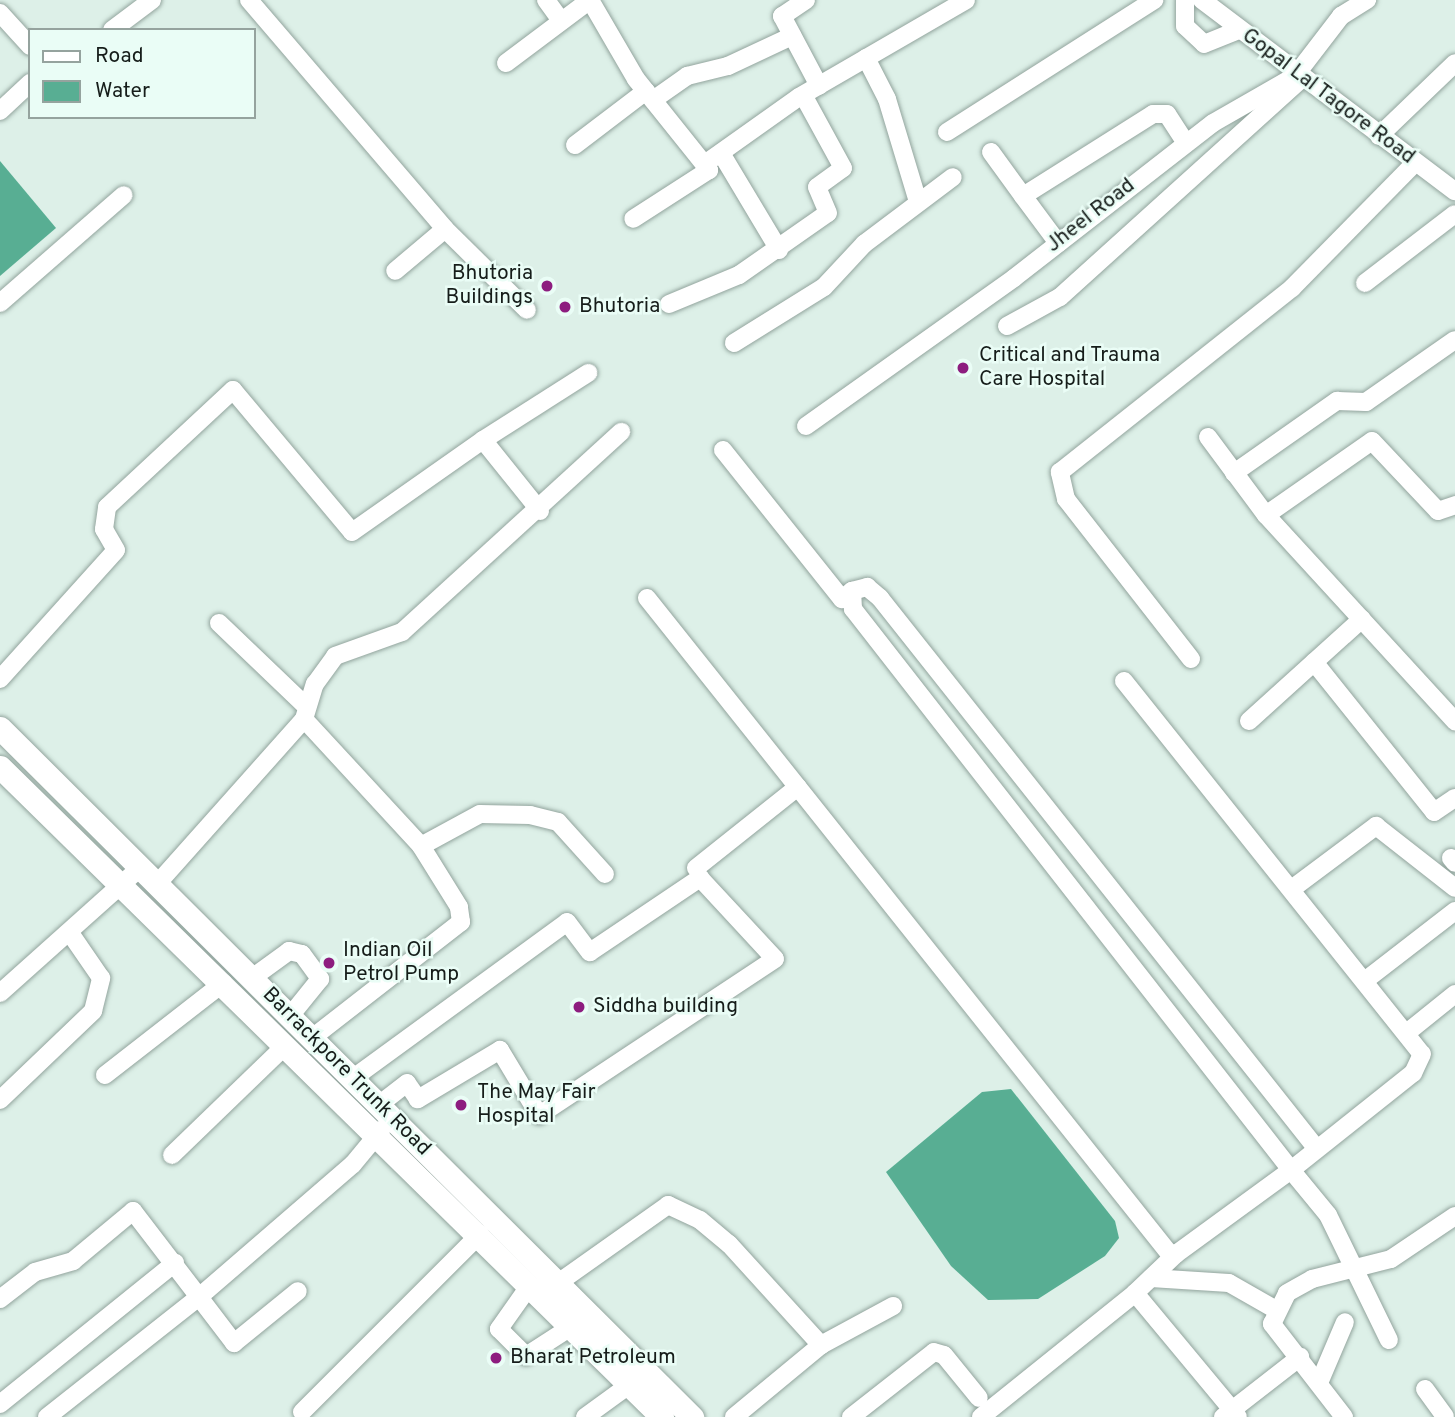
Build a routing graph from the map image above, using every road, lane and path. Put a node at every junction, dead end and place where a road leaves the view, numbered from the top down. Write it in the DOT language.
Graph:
graph roads {
  1 [pos="152,0"];
  2 [pos="249,0"];
  3 [pos="546,0"];
  4 [pos="590,0"];
  5 [pos="806,0"];
  6 [pos="966,0"];
  7 [pos="1154,0"];
  8 [pos="1185,0"];
  9 [pos="1202,0"];
  10 [pos="1367,0"];
  11 [pos="943,5"];
  12 [pos="0,13"];
  13 [pos="561,21"];
  14 [pos="115,28"];
  15 [pos="1238,30"];
  16 [pos="792,36"];
  17 [pos="28,44"];
  18 [pos="866,58"];
  19 [pos="1455,62"];
  20 [pos="506,63"];
  21 [pos="1298,77"];
  22 [pos="28,85"];
  23 [pos="811,90"];
  24 [pos="650,96"];
  25 [pos="0,111"];
  26 [pos="947,132"];
  27 [pos="1378,136"];
  28 [pos="1186,142"];
  29 [pos="575,145"];
  30 [pos="991,152"];
  31 [pos="714,158"];
  32 [pos="1415,163"];
  33 [pos="953,177"];
  34 [pos="1455,191"];
  35 [pos="124,195"];
  36 [pos="1023,196"];
  37 [pos="918,202"];
  38 [pos="1455,214"];
  39 [pos="633,219"];
  40 [pos="445,229"];
  41 [pos="1058,243"];
  42 [pos="779,250"];
  43 [pos="395,271"];
  44 [pos="1365,283"];
  45 [pos="0,303"];
  46 [pos="669,304"];
  47 [pos="527,310"];
  48 [pos="1007,326"];
  49 [pos="1455,340"];
  50 [pos="734,343"];
  51 [pos="588,373"];
  52 [pos="806,426"];
  53 [pos="621,432"];
  54 [pos="1208,437"];
  55 [pos="483,440"];
  56 [pos="723,450"];
  57 [pos="1234,473"];
  58 [pos="1455,505"];
  59 [pos="540,510"];
  60 [pos="1266,515"];
  61 [pos="852,591"];
  62 [pos="647,598"];
  63 [pos="1362,619"];
  64 [pos="219,623"];
  65 [pos="1191,659"];
  66 [pos="1314,662"];
  67 [pos="0,679"];
  68 [pos="1124,681"];
  69 [pos="305,712"];
  70 [pos="1249,721"];
  71 [pos="1455,721"];
  72 [pos="0,728"];
  73 [pos="0,767"];
  74 [pos="798,787"];
  75 [pos="1455,798"];
  76 [pos="421,846"];
  77 [pos="696,868"];
  78 [pos="605,874"];
  79 [pos="149,875"];
  80 [pos="123,887"];
  81 [pos="1293,888"];
  82 [pos="1455,888"];
  83 [pos="1455,911"];
  84 [pos="70,933"];
  85 [pos="252,978"];
  86 [pos="1367,979"];
  87 [pos="223,983"];
  88 [pos="0,993"];
  89 [pos="1455,994"];
  90 [pos="290,1016"];
  91 [pos="1409,1031"];
  92 [pos="312,1038"];
  93 [pos="286,1045"];
  94 [pos="106,1075"];
  95 [pos="352,1079"];
  96 [pos="0,1100"];
  97 [pos="383,1109"];
  98 [pos="380,1139"];
  99 [pos="1317,1149"];
  100 [pos="172,1155"];
  101 [pos="1291,1170"];
  102 [pos="1455,1216"];
  103 [pos="480,1234"];
  104 [pos="1176,1254"];
  105 [pos="175,1263"];
  106 [pos="1351,1269"];
  107 [pos="1151,1278"];
  108 [pos="558,1283"];
  109 [pos="530,1284"];
  110 [pos="298,1292"];
  111 [pos="1135,1293"];
  112 [pos="199,1297"];
  113 [pos="0,1299"];
  114 [pos="892,1306"];
  115 [pos="1278,1311"];
  116 [pos="580,1321"];
  117 [pos="1345,1322"];
  118 [pos="1389,1340"];
  119 [pos="821,1345"];
  120 [pos="1300,1357"];
  121 [pos="1319,1383"];
  122 [pos="629,1385"];
  123 [pos="1425,1389"];
  124 [pos="979,1398"];
  125 [pos="0,1404"];
  126 [pos="302,1412"];
  127 [pos="1231,1415"];
  128 [pos="47,1417"];
  129 [pos="585,1417"];
  130 [pos="662,1417"];
  131 [pos="692,1417"];
  132 [pos="734,1417"];
  133 [pos="851,1417"];
  134 [pos="982,1417"];
  135 [pos="1344,1417"];
  136 [pos="1445,1417"];
  1 -- 14 [label="street"];
  2 -- 40 [label="street"];
  3 -- 13 [label="street"];
  4 -- 13 [label="street"];
  4 -- 24 [label="street"];
  5 -- 16 [label="street"];
  6 -- 11 [label="street"];
  7 -- 26 [label="street"];
  8 -- 15 [label="street"];
  9 -- 15 [label="street, Gopal Lal Tagore Road"];
  10 -- 21 [label="street, Jheel Road"];
  11 -- 18 [label="street"];
  12 -- 17 [label="street"];
  13 -- 20 [label="street"];
  15 -- 21 [label="street, Gopal Lal Tagore Road"];
  16 -- 23 [label="street"];
  16 -- 24 [label="street"];
  18 -- 23 [label="street"];
  18 -- 37 [label="street"];
  19 -- 27 [label="street"];
  21 -- 27 [label="street, Gopal Lal Tagore Road"];
  21 -- 28 [label="street, Jheel Road"];
  21 -- 48 [label="street"];
  22 -- 25 [label="street"];
  23 -- 31 [label="street"];
  23 -- 42 [label="street"];
  24 -- 29 [label="street"];
  24 -- 31 [label="street"];
  27 -- 32 [label="street, Gopal Lal Tagore Road"];
  28 -- 36 [label="street"];
  28 -- 41 [label="street, Jheel Road"];
  30 -- 36 [label="street"];
  31 -- 39 [label="street"];
  31 -- 42 [label="street"];
  32 -- 34 [label="street, Gopal Lal Tagore Road"];
  32 -- 65 [label="street"];
  33 -- 37 [label="street"];
  35 -- 45 [label="street"];
  36 -- 41 [label="street"];
  37 -- 50 [label="street"];
  38 -- 44 [label="street"];
  40 -- 43 [label="street"];
  40 -- 47 [label="street"];
  41 -- 52 [label="street, Jheel Road"];
  42 -- 46 [label="street"];
  49 -- 57 [label="street"];
  51 -- 55 [label="street"];
  53 -- 59 [label="street"];
  54 -- 57 [label="street"];
  55 -- 59 [label="street"];
  55 -- 67 [label="street"];
  56 -- 61 [label="street"];
  57 -- 60 [label="street"];
  58 -- 60 [label="street"];
  59 -- 69 [label="street"];
  60 -- 63 [label="street"];
  61 -- 99 [label="street"];
  61 -- 101 [label="street"];
  62 -- 74 [label="street"];
  63 -- 66 [label="street"];
  63 -- 71 [label="street"];
  64 -- 69 [label="street"];
  66 -- 70 [label="street"];
  66 -- 75 [label="street"];
  68 -- 81 [label="street"];
  69 -- 76 [label="street"];
  69 -- 79 [label="street"];
  72 -- 79 [label="main road, Barrackpore Trunk Road"];
  73 -- 80 [label="main road, Barrackpore Trunk Road"];
  74 -- 77 [label="street"];
  74 -- 104 [label="street"];
  76 -- 78 [label="street"];
  76 -- 92 [label="street"];
  79 -- 80 [label="street"];
  79 -- 85 [label="main road, Barrackpore Trunk Road"];
  80 -- 84 [label="street"];
  80 -- 87 [label="main road, Barrackpore Trunk Road"];
  81 -- 82 [label="street"];
  81 -- 86 [label="street"];
  83 -- 86 [label="street"];
  84 -- 88 [label="street"];
  84 -- 96 [label="street"];
  85 -- 90 [label="main road, Barrackpore Trunk Road"];
  85 -- 90 [label="street"];
  86 -- 91 [label="street"];
  87 -- 93 [label="main road, Barrackpore Trunk Road"];
  87 -- 94 [label="street"];
  89 -- 91 [label="street"];
  90 -- 92 [label="main road, Barrackpore Trunk Road"];
  91 -- 99 [label="street"];
  92 -- 95 [label="main road, Barrackpore Trunk Road"];
  93 -- 98 [label="main road, Barrackpore Trunk Road"];
  93 -- 100 [label="street"];
  95 -- 97 [label="main road, Barrackpore Trunk Road"];
  95 -- 97 [label="street"];
  97 -- 98 [label="street"];
  97 -- 108 [label="main road, Barrackpore Trunk Road"];
  98 -- 103 [label="main road, Barrackpore Trunk Road"];
  98 -- 112 [label="street"];
  99 -- 101 [label="street"];
  101 -- 104 [label="street"];
  101 -- 106 [label="street"];
  102 -- 106 [label="street"];
  103 -- 109 [label="main road, Barrackpore Trunk Road"];
  103 -- 126 [label="street"];
  104 -- 107 [label="street"];
  105 -- 112 [label="street"];
  105 -- 113 [label="street"];
  105 -- 125 [label="street"];
  106 -- 115 [label="street"];
  106 -- 118 [label="street"];
  107 -- 111 [label="street"];
  107 -- 115 [label="street"];
  108 -- 116 [label="main road, Barrackpore Trunk Road"];
  108 -- 119 [label="street"];
  109 -- 116 [label="main road, Barrackpore Trunk Road"];
  109 -- 116 [label="street"];
  110 -- 112 [label="street"];
  111 -- 127 [label="street"];
  111 -- 134 [label="street"];
  112 -- 128 [label="street"];
  114 -- 119 [label="street"];
  115 -- 120 [label="street"];
  116 -- 122 [label="main road, Barrackpore Trunk Road"];
  116 -- 131 [label="main road, Barrackpore Trunk Road"];
  117 -- 121 [label="street"];
  119 -- 132 [label="street"];
  120 -- 121 [label="street"];
  120 -- 127 [label="street"];
  121 -- 135 [label="street"];
  122 -- 129 [label="street"];
  122 -- 130 [label="main road, Barrackpore Trunk Road"];
  123 -- 136 [label="street"];
  124 -- 133 [label="street"];
}
